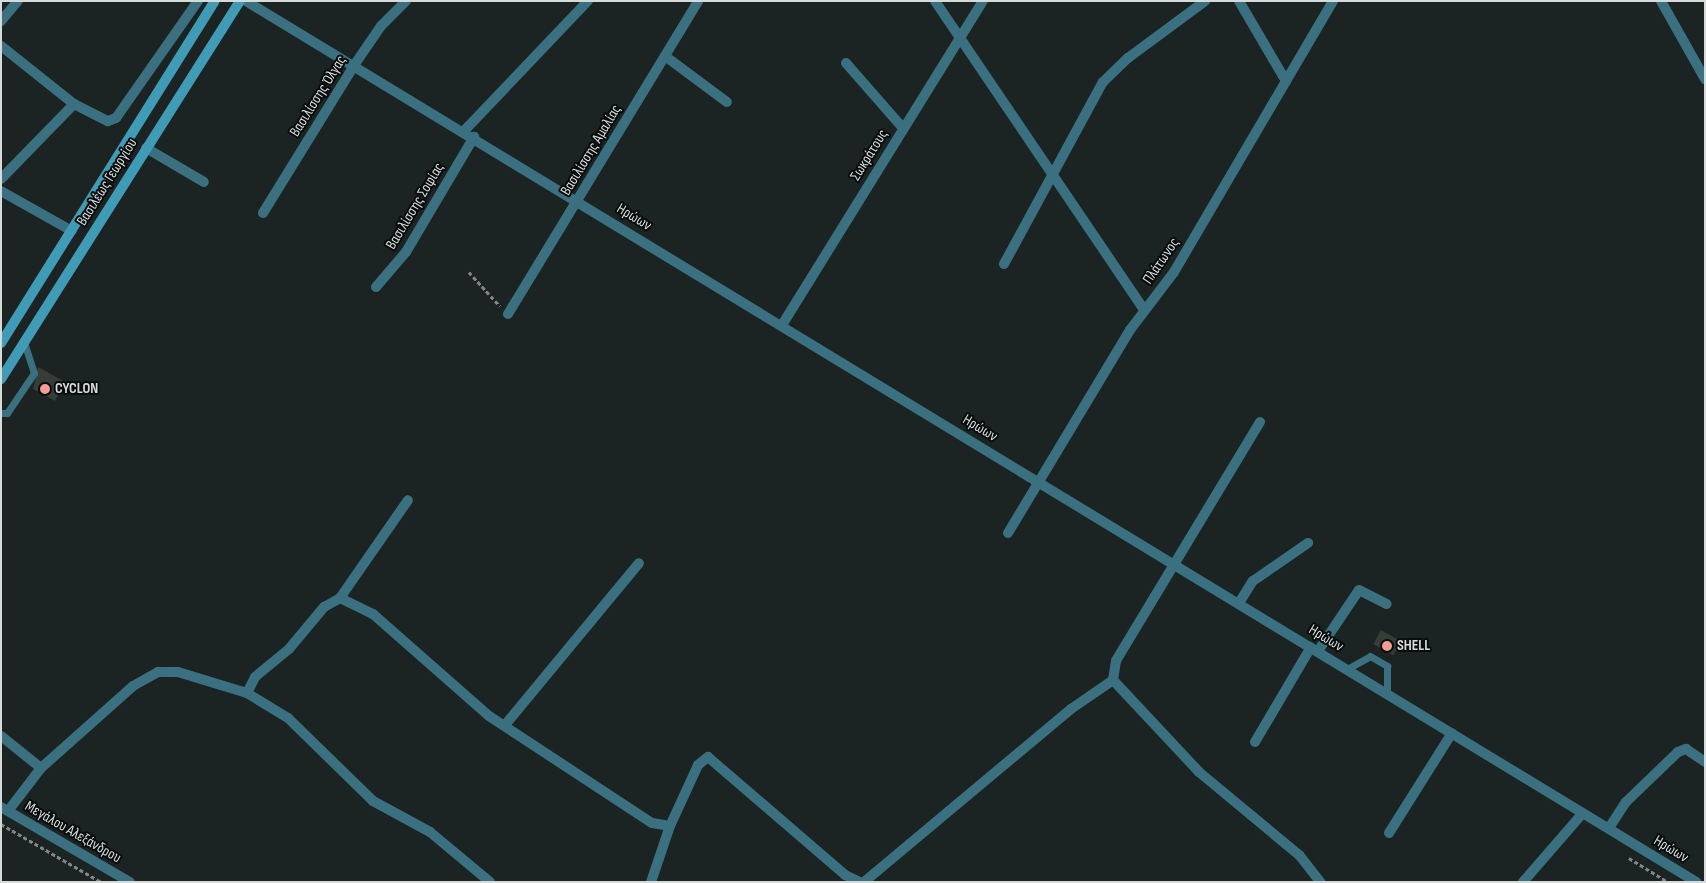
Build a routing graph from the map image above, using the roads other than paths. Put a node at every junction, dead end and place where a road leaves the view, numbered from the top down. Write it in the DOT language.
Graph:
graph roads {
  1 [pos="18,1"];
  2 [pos="198,1"];
  3 [pos="215,1"];
  4 [pos="240,1"];
  5 [pos="246,1"];
  6 [pos="406,1"];
  7 [pos="588,1"];
  8 [pos="698,1"];
  9 [pos="935,1"];
  10 [pos="983,1"];
  11 [pos="1204,1"];
  12 [pos="1239,1"];
  13 [pos="1333,1"];
  14 [pos="1661,1"];
  15 [pos="1,21"];
  16 [pos="960,38"];
  17 [pos="1,46"];
  18 [pos="665,56"];
  19 [pos="355,64"];
  20 [pos="846,64"];
  21 [pos="1705,80"];
  22 [pos="1286,81"];
  23 [pos="727,102"];
  24 [pos="74,104"];
  25 [pos="903,128"];
  26 [pos="464,131"];
  27 [pos="474,137"];
  28 [pos="146,148"];
  29 [pos="1051,172"];
  30 [pos="1,179"];
  31 [pos="204,182"];
  32 [pos="1,191"];
  33 [pos="578,201"];
  34 [pos="263,213"];
  35 [pos="72,231"];
  36 [pos="1004,264"];
  37 [pos="376,287"];
  38 [pos="1144,310"];
  39 [pos="508,314"];
  40 [pos="782,325"];
  41 [pos="2,341"];
  42 [pos="24,342"];
  43 [pos="1,379"];
  44 [pos="1,413"];
  45 [pos="1260,422"];
  46 [pos="1039,481"];
  47 [pos="408,500"];
  48 [pos="1008,533"];
  49 [pos="1308,543"];
  50 [pos="639,563"];
  51 [pos="1173,563"];
  52 [pos="340,598"];
  53 [pos="1239,603"];
  54 [pos="1387,604"];
  55 [pos="1315,649"];
  56 [pos="1347,669"];
  57 [pos="1113,680"];
  58 [pos="247,693"];
  59 [pos="1387,694"];
  60 [pos="505,725"];
  61 [pos="1452,733"];
  62 [pos="1,736"];
  63 [pos="1255,742"];
  64 [pos="1705,762"];
  65 [pos="41,768"];
  66 [pos="5,809"];
  67 [pos="1583,813"];
  68 [pos="670,826"];
  69 [pos="1609,828"];
  70 [pos="1389,833"];
  71 [pos="130,882"];
  72 [pos="490,882"];
  73 [pos="651,882"];
  74 [pos="860,882"];
  75 [pos="864,882"];
  76 [pos="1320,882"];
  77 [pos="1524,882"];
  78 [pos="1696,882"];
  1 -- 15 [label="street"];
  2 -- 24 [label="street"];
  3 -- 35 [label="main road, Βασιλέως Γεωργίου"];
  4 -- 28 [label="main road, Βασιλέως Γεωργίου"];
  5 -- 19 [label="street, Ηρώων"];
  6 -- 19 [label="street, Βασιλίσσης Όλγας"];
  7 -- 26 [label="street"];
  8 -- 18 [label="street, Βασιλίσσης Αμαλίας"];
  9 -- 16 [label="street"];
  10 -- 16 [label="street, Σωκράτους"];
  11 -- 29 [label="street"];
  12 -- 22 [label="street"];
  13 -- 22 [label="street, Πλάτωνος"];
  14 -- 21 [label="street"];
  16 -- 25 [label="street, Σωκράτους"];
  16 -- 29 [label="street"];
  17 -- 24 [label="street"];
  18 -- 23 [label="street"];
  18 -- 33 [label="street, Βασιλίσσης Αμαλίας"];
  19 -- 26 [label="street, Ηρώων"];
  19 -- 34 [label="street, Βασιλίσσης Όλγας"];
  20 -- 25 [label="street"];
  22 -- 38 [label="street, Πλάτωνος"];
  24 -- 30 [label="street"];
  25 -- 40 [label="street, Σωκράτους"];
  26 -- 27 [label="street, Ηρώων"];
  27 -- 33 [label="street, Ηρώων"];
  27 -- 37 [label="street, Βασιλίσσης Σοφίας"];
  28 -- 31 [label="street"];
  28 -- 42 [label="main road, Βασιλέως Γεωργίου"];
  29 -- 36 [label="street"];
  29 -- 38 [label="street"];
  32 -- 35 [label="street"];
  33 -- 39 [label="street, Βασιλίσσης Αμαλίας"];
  33 -- 40 [label="street, Ηρώων"];
  35 -- 41 [label="main road, Βασιλέως Γεωργίου"];
  38 -- 46 [label="street, Πλάτωνος"];
  40 -- 46 [label="street, Ηρώων"];
  42 -- 43 [label="main road, Βασιλέως Γεωργίου"];
  42 -- 44 [label="lane"];
  45 -- 51 [label="street"];
  46 -- 48 [label="street, Πλάτωνος"];
  46 -- 51 [label="street, Ηρώων"];
  47 -- 52 [label="street"];
  49 -- 53 [label="street"];
  50 -- 60 [label="street"];
  51 -- 53 [label="street, Ηρώων"];
  51 -- 57 [label="street"];
  52 -- 58 [label="street"];
  52 -- 60 [label="street"];
  53 -- 55 [label="street, Ηρώων"];
  54 -- 55 [label="street"];
  55 -- 56 [label="street, Ηρώων"];
  55 -- 63 [label="street"];
  56 -- 59 [label="street, Ηρώων"];
  56 -- 59 [label="lane"];
  57 -- 75 [label="street"];
  57 -- 76 [label="street"];
  58 -- 65 [label="street"];
  58 -- 72 [label="street"];
  59 -- 61 [label="street, Ηρώων"];
  60 -- 68 [label="street"];
  61 -- 67 [label="street, Ηρώων"];
  61 -- 70 [label="street"];
  62 -- 65 [label="street"];
  64 -- 69 [label="street"];
  65 -- 66 [label="street"];
  66 -- 71 [label="street, Μεγάλου Αλεξάνδρου"];
  67 -- 69 [label="street, Ηρώων"];
  67 -- 77 [label="street"];
  68 -- 73 [label="street"];
  68 -- 74 [label="street"];
  69 -- 78 [label="street, Ηρώων"];
}
